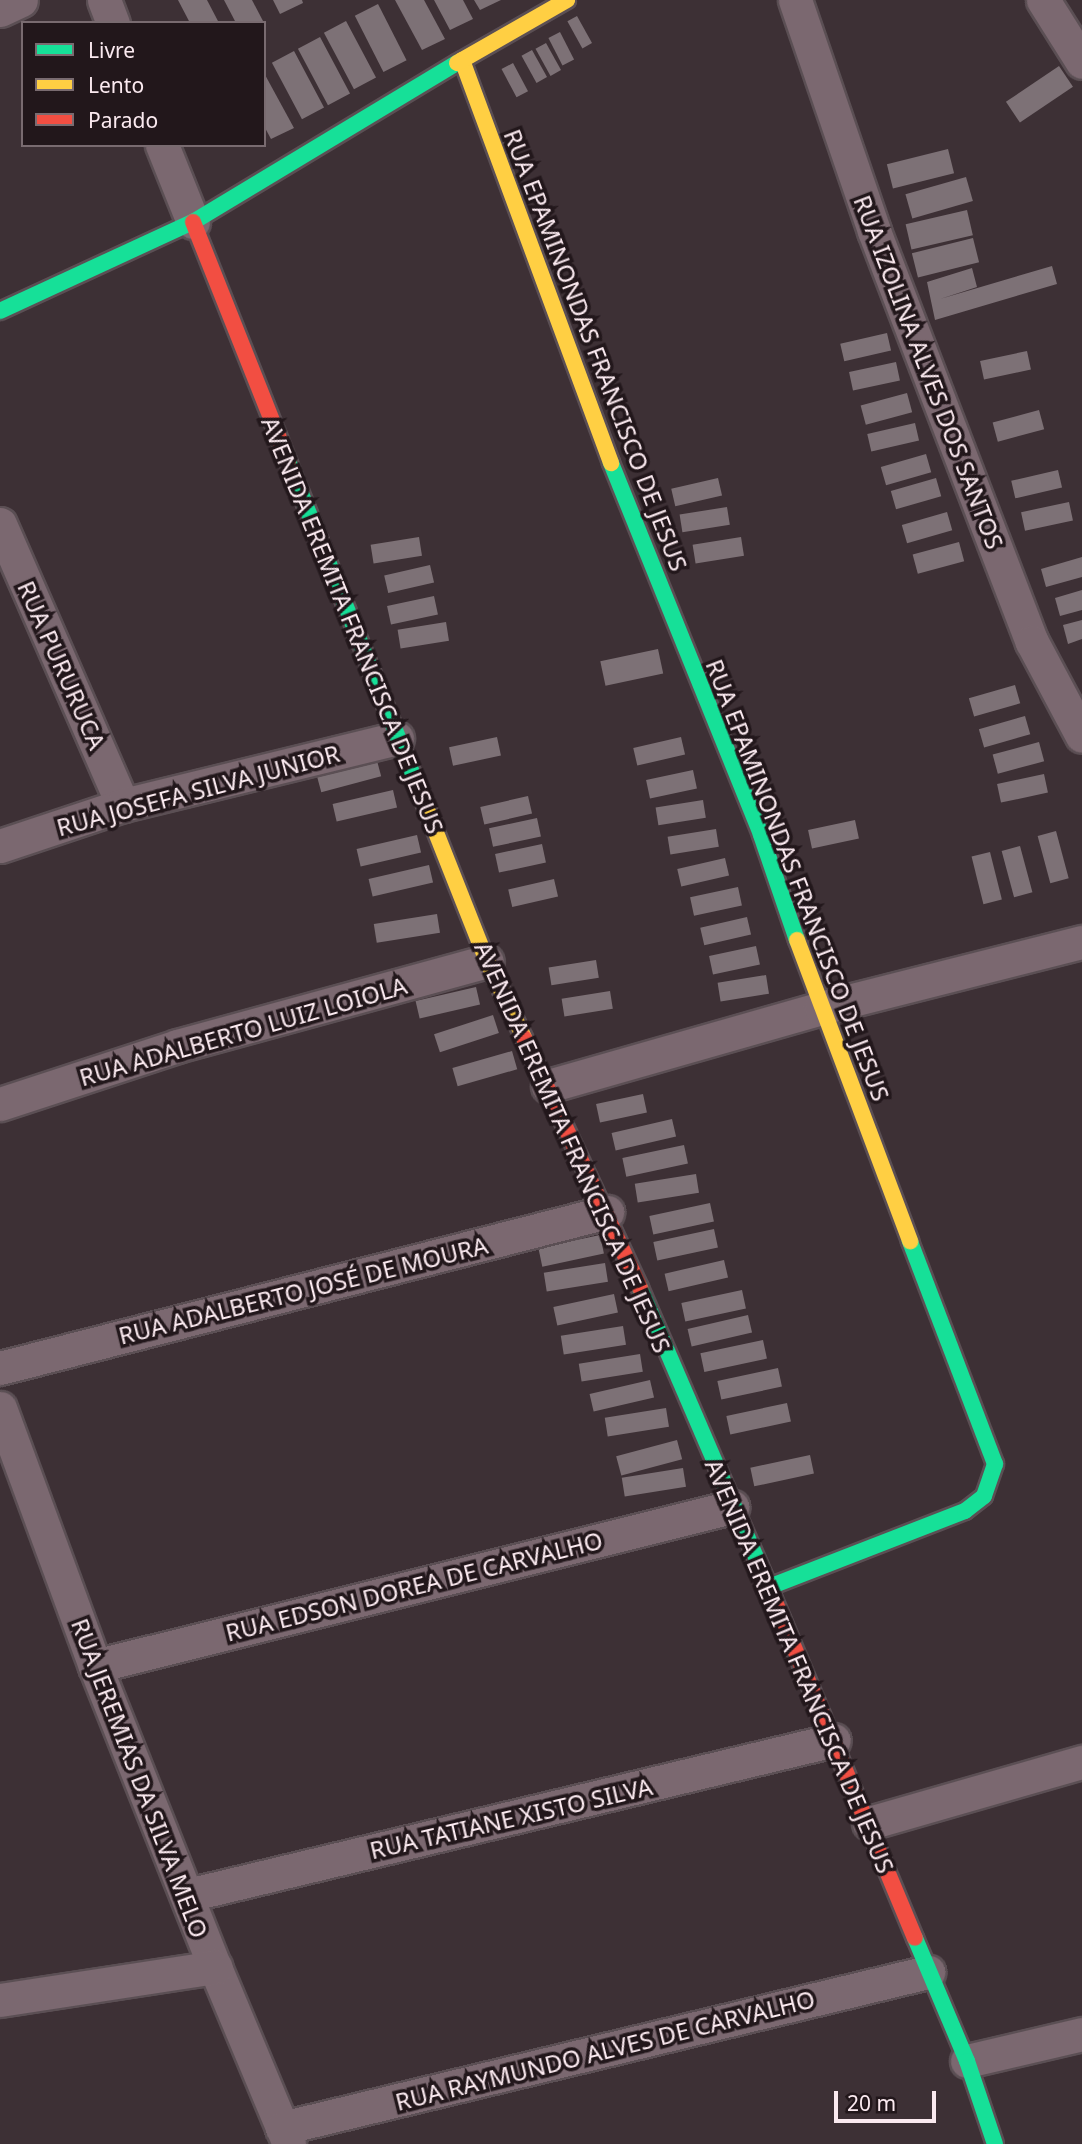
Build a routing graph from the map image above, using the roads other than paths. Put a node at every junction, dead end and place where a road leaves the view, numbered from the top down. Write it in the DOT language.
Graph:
graph roads {
  1 [pos="21,0"];
  2 [pos="567,0"];
  3 [pos="795,0"];
  4 [pos="1043,0"];
  5 [pos="0,10"];
  6 [pos="462,60"];
  7 [pos="1082,62"];
  8 [pos="163,147"];
  9 [pos="193,222"];
  10 [pos="0,311"];
  11 [pos="0,524"];
  12 [pos="1082,736"];
  13 [pos="397,738"];
  14 [pos="123,805"];
  15 [pos="0,846"];
  16 [pos="1082,942"];
  17 [pos="487,961"];
  18 [pos="821,1008"];
  19 [pos="548,1086"];
  20 [pos="0,1104"];
  21 [pos="607,1212"];
  22 [pos="0,1368"];
  23 [pos="0,1408"];
  24 [pos="732,1507"];
  25 [pos="769,1587"];
  26 [pos="95,1666"];
  27 [pos="834,1740"];
  28 [pos="1082,1762"];
  29 [pos="869,1823"];
  30 [pos="188,1895"];
  31 [pos="215,1967"];
  32 [pos="928,1972"];
  33 [pos="0,2000"];
  34 [pos="1082,2034"];
  35 [pos="967,2061"];
  36 [pos="286,2136"];
  37 [pos="995,2144"];
  1 -- 5 [label="street"];
  2 -- 6 [label="street"];
  3 -- 12 [label="street, RUA IZOLINA ALVES DOS SANTOS"];
  4 -- 7 [label="street"];
  6 -- 9 [label="street"];
  6 -- 18 [label="street, RUA EPAMINONDAS FRANCISCO DE JESUS"];
  8 -- 9 [label="street, AVENIDA EREMITA FRANCISCA DE JESUS"];
  9 -- 10 [label="street"];
  9 -- 13 [label="street, AVENIDA EREMITA FRANCISCA DE JESUS"];
  11 -- 14 [label="street, RUA PURURUCA"];
  13 -- 14 [label="street, RUA JOSEFA SILVA JUNIOR"];
  13 -- 17 [label="street, AVENIDA EREMITA FRANCISCA DE JESUS"];
  14 -- 15 [label="street, RUA JOSEFA SILVA JUNIOR"];
  16 -- 18 [label="street"];
  17 -- 19 [label="street, AVENIDA EREMITA FRANCISCA DE JESUS"];
  17 -- 20 [label="street, RUA ADALBERTO LUIZ LOIOLA"];
  18 -- 19 [label="street"];
  18 -- 25 [label="street, RUA EPAMINONDAS FRANCISCO DE JESUS"];
  19 -- 21 [label="street, AVENIDA EREMITA FRANCISCA DE JESUS"];
  21 -- 22 [label="street, RUA ADALBERTO JOSÉ DE MOURA"];
  21 -- 24 [label="street, AVENIDA EREMITA FRANCISCA DE JESUS"];
  23 -- 26 [label="street, RUA JEREMIAS DA SILVA MELO"];
  24 -- 25 [label="street, AVENIDA EREMITA FRANCISCA DE JESUS"];
  24 -- 26 [label="street, RUA EDSON DOREA DE CARVALHO"];
  25 -- 27 [label="street, AVENIDA EREMITA FRANCISCA DE JESUS"];
  26 -- 30 [label="street, RUA JEREMIAS DA SILVA MELO"];
  27 -- 29 [label="street, AVENIDA EREMITA FRANCISCA DE JESUS"];
  27 -- 30 [label="street, RUA TATIANE XISTO SILVA"];
  28 -- 29 [label="street"];
  29 -- 32 [label="street, AVENIDA EREMITA FRANCISCA DE JESUS"];
  30 -- 31 [label="street, RUA JEREMIAS DA SILVA MELO"];
  31 -- 33 [label="street"];
  31 -- 36 [label="street, RUA JEREMIAS DA SILVA MELO"];
  32 -- 35 [label="street, AVENIDA EREMITA FRANCISCA DE JESUS"];
  32 -- 36 [label="street, RUA RAYMUNDO ALVES DE CARVALHO"];
  34 -- 35 [label="street"];
  35 -- 37 [label="street, AVENIDA EREMITA FRANCISCA DE JESUS"];
}
